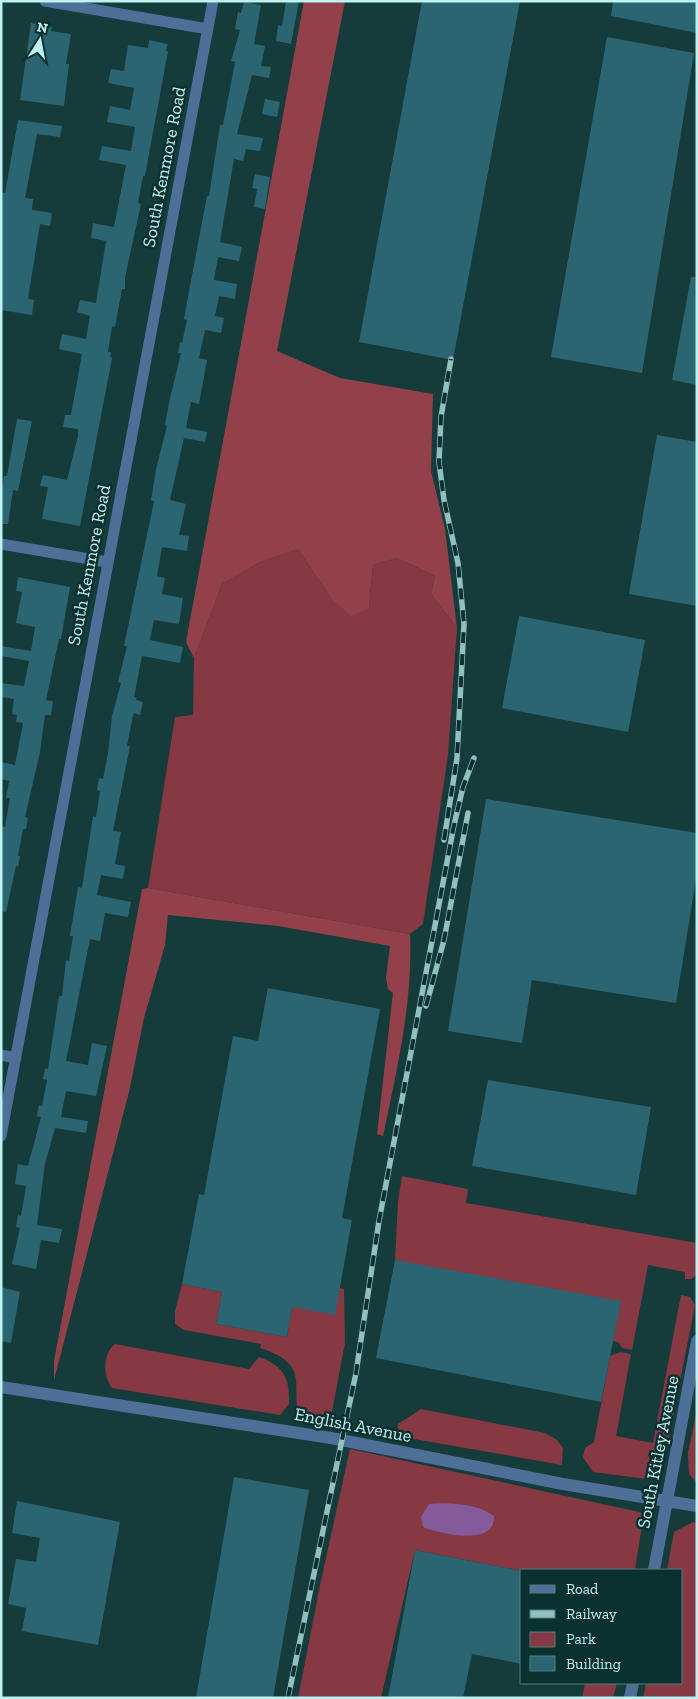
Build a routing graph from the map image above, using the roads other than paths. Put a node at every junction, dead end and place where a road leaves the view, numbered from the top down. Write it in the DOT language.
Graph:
graph roads {
  1 [pos="46,1"];
  2 [pos="213,1"];
  3 [pos="208,29"];
  4 [pos="1,544"];
  5 [pos="107,562"];
  6 [pos="1,1056"];
  7 [pos="16,1058"];
  8 [pos="1,1136"];
  9 [pos="697,1341"];
  10 [pos="1,1387"];
  11 [pos="667,1501"];
  12 [pos="697,1506"];
  13 [pos="654,1569"];
  14 [pos="633,1684"];
  15 [pos="630,1698"];
  1 -- 3 [label="street"];
  2 -- 3 [label="street, South Kenmore Road"];
  3 -- 5 [label="street, South Kenmore Road"];
  4 -- 5 [label="street"];
  5 -- 7 [label="street, South Kenmore Road"];
  6 -- 7 [label="street"];
  7 -- 8 [label="street, South Kenmore Road"];
  9 -- 11 [label="street, South Kitley Avenue"];
  10 -- 11 [label="street, English Avenue"];
  11 -- 12 [label="street, English Avenue"];
  11 -- 13 [label="street, South Kitley Avenue"];
  14 -- 15 [label="street"];
}
